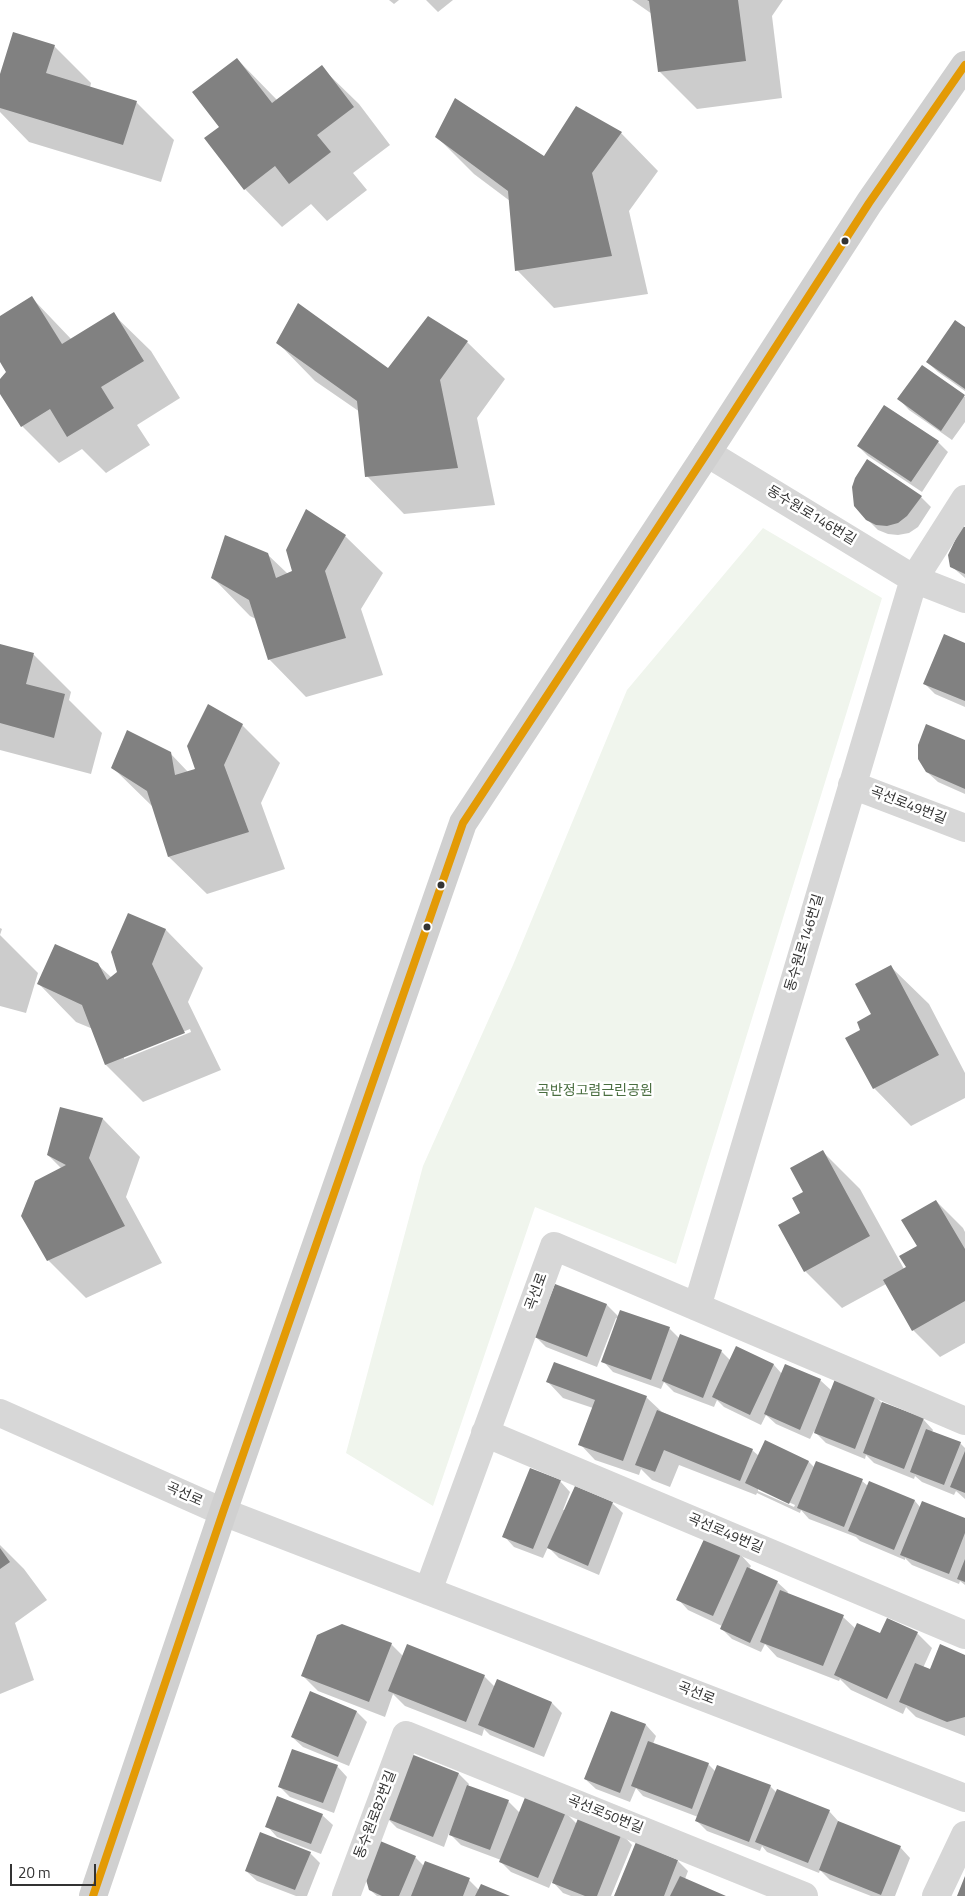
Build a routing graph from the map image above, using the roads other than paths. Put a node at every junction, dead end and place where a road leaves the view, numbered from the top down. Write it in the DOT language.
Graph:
graph roads {
  1 [pos="965,65"];
  2 [pos="707,453"];
  3 [pos="965,499"];
  4 [pos="914,579"];
  5 [pos="965,600"];
  6 [pos="852,785"];
  7 [pos="965,828"];
  8 [pos="697,1307"];
  9 [pos="0,1413"];
  10 [pos="965,1421"];
  11 [pos="486,1433"];
  12 [pos="223,1512"];
  13 [pos="428,1591"];
  14 [pos="965,1635"];
  15 [pos="406,1735"];
  16 [pos="965,1798"];
  17 [pos="965,1835"];
  18 [pos="93,1896"];
  19 [pos="346,1896"];
  20 [pos="804,1896"];
  21 [pos="936,1896"];
  1 -- 2 [label="main road"];
  2 -- 4 [label="street, 동수원로146번길"];
  2 -- 12 [label="main road"];
  3 -- 4 [label="street, 동수원로146번길"];
  4 -- 5 [label="street, 동수원로146번길"];
  4 -- 6 [label="street, 동수원로146번길"];
  6 -- 7 [label="street, 곡선로49번길"];
  6 -- 8 [label="street, 동수원로146번길"];
  8 -- 10 [label="street"];
  8 -- 11 [label="street, 곡선로"];
  9 -- 12 [label="street, 곡선로"];
  11 -- 13 [label="street, 곡선로"];
  11 -- 14 [label="street, 곡선로49번길"];
  12 -- 13 [label="street, 곡선로"];
  12 -- 18 [label="main road"];
  13 -- 16 [label="street, 곡선로"];
  15 -- 19 [label="street, 동수원로82번길"];
  15 -- 20 [label="street, 곡선로50번길"];
  17 -- 21 [label="street"];
}
